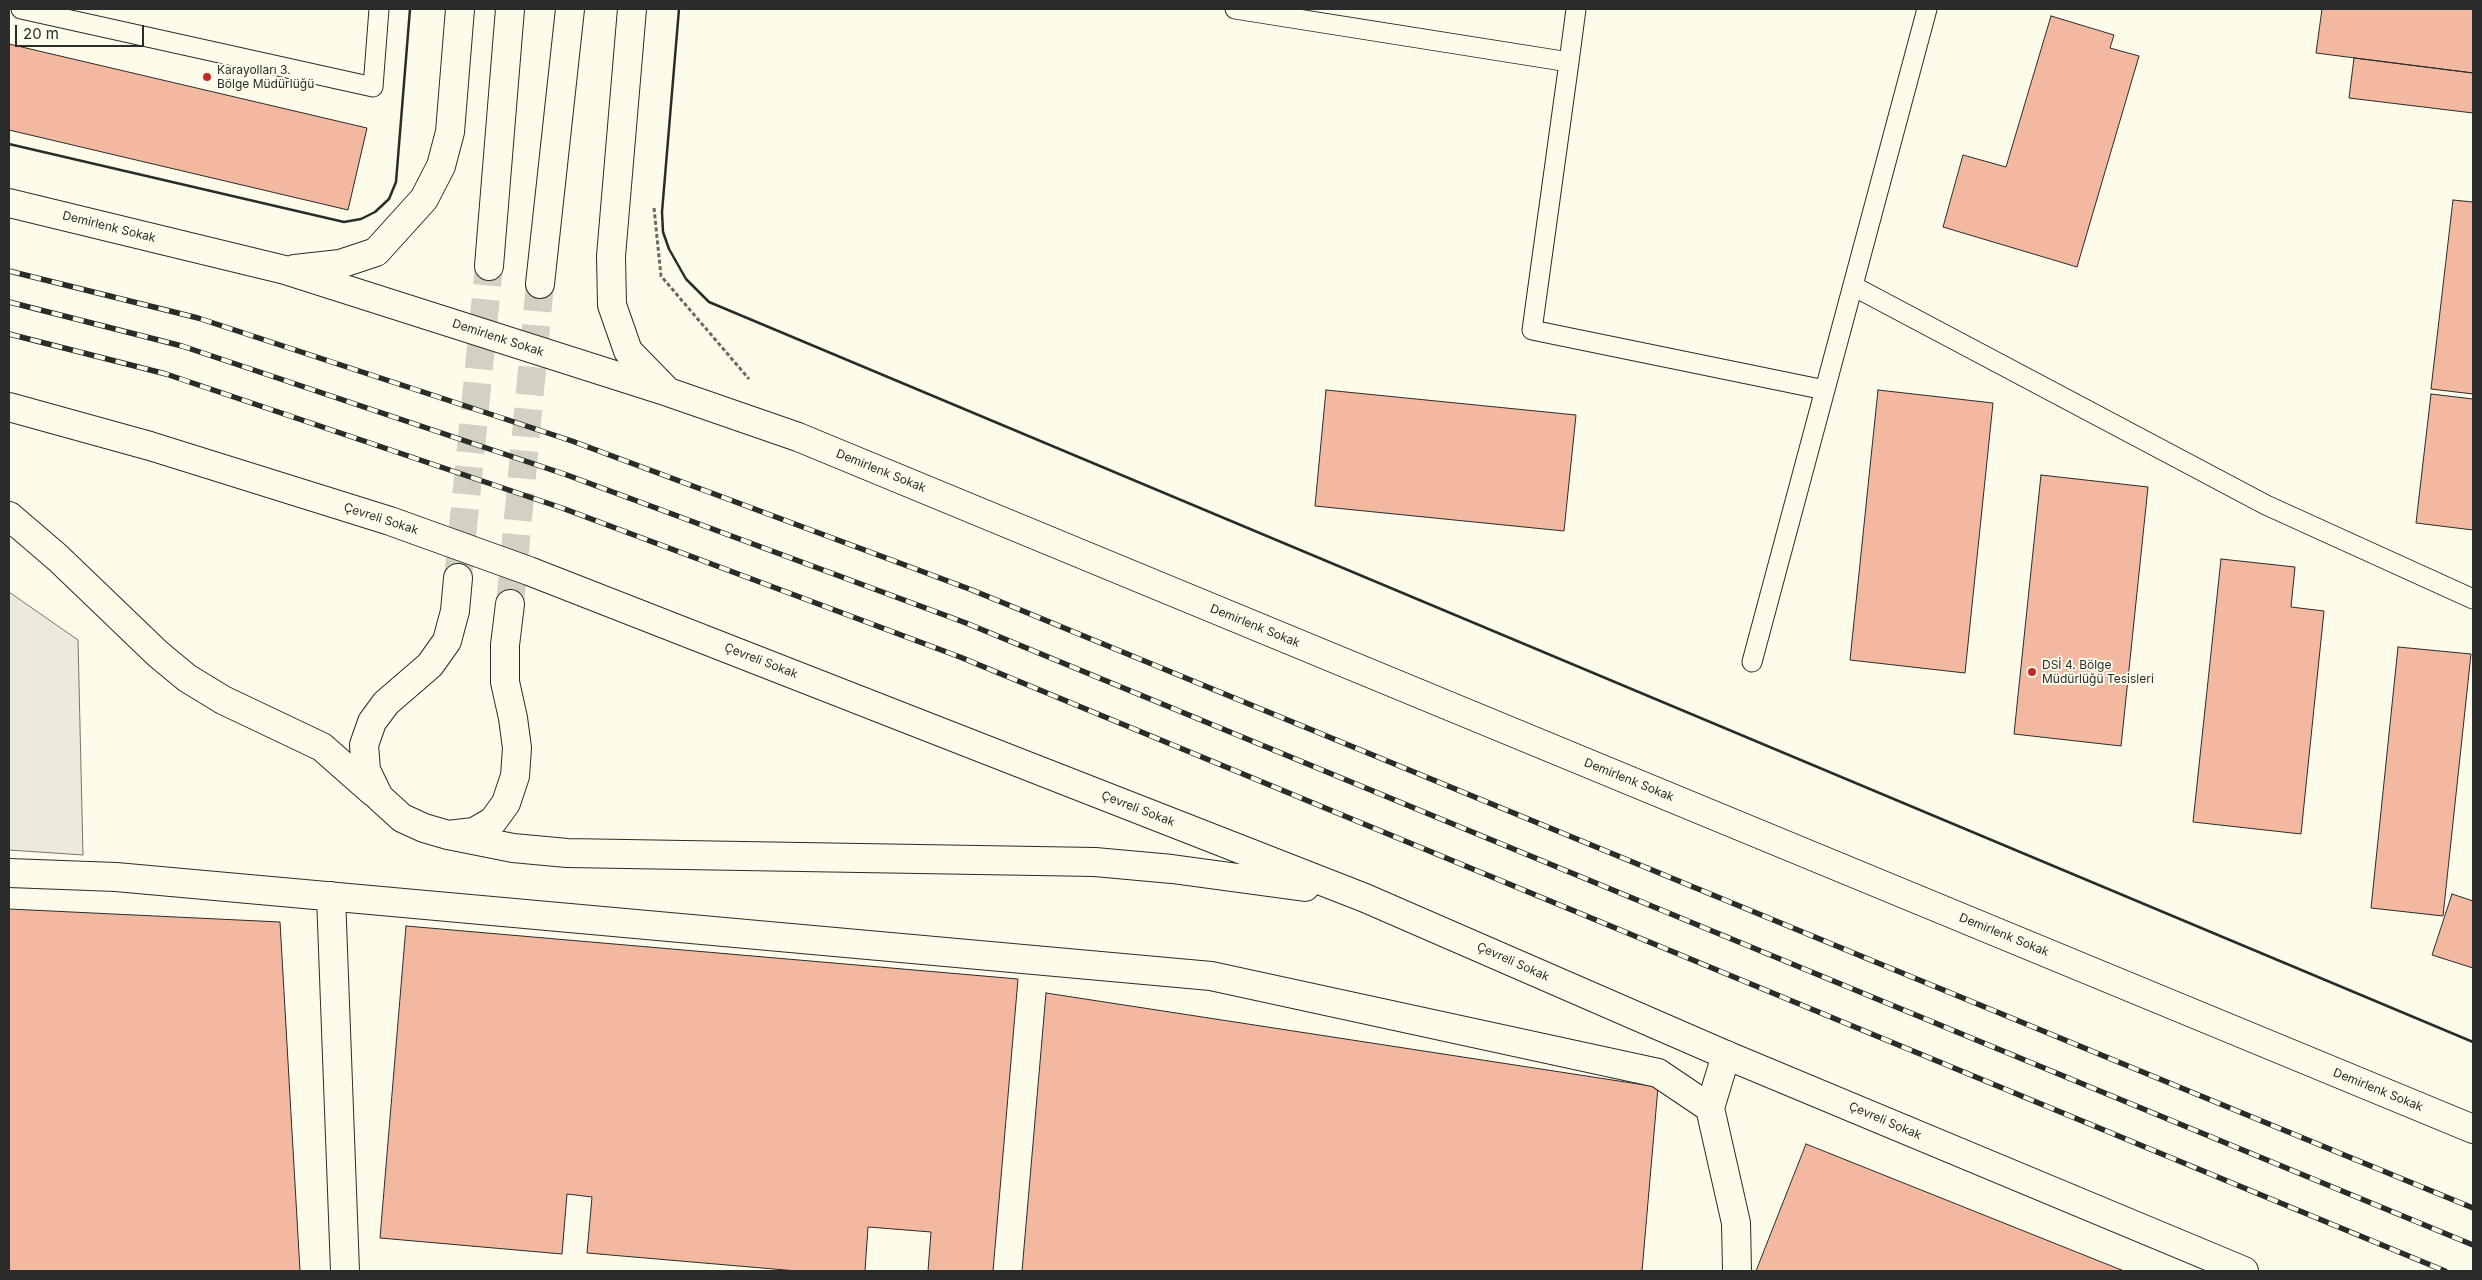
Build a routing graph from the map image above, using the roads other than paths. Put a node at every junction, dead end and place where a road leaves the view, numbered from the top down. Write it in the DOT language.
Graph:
graph roads {
  1 [pos="21,9"];
  2 [pos="379,9"];
  3 [pos="460,9"];
  4 [pos="510,9"];
  5 [pos="570,9"];
  6 [pos="632,9"];
  7 [pos="1236,9"];
  8 [pos="1576,9"];
  9 [pos="1927,9"];
  10 [pos="1569,62"];
  11 [pos="9,203"];
  12 [pos="489,266"];
  13 [pos="285,270"];
  14 [pos="540,284"];
  15 [pos="1853,286"];
  16 [pos="1825,390"];
  17 [pos="668,392"];
  18 [pos="9,407"];
  19 [pos="9,516"];
  20 [pos="458,578"];
  21 [pos="2473,599"];
  22 [pos="510,604"];
  23 [pos="1752,662"];
  24 [pos="379,797"];
  25 [pos="448,835"];
  26 [pos="9,873"];
  27 [pos="331,896"];
  28 [pos="1365,898"];
  29 [pos="1726,1055"];
  30 [pos="1710,1108"];
  31 [pos="2473,1129"];
  32 [pos="345,1271"];
  33 [pos="1738,1271"];
  34 [pos="2244,1271"];
  1 -- 2 [label="lane"];
  3 -- 13 [label="street"];
  4 -- 12 [label="street"];
  5 -- 14 [label="street"];
  6 -- 17 [label="street"];
  7 -- 10 [label="lane"];
  8 -- 10 [label="lane"];
  9 -- 15 [label="lane"];
  10 -- 16 [label="lane"];
  11 -- 13 [label="street, Demirlenk Sokak"];
  13 -- 17 [label="street, Demirlenk Sokak"];
  15 -- 16 [label="lane"];
  15 -- 21 [label="lane"];
  16 -- 23 [label="lane"];
  17 -- 31 [label="street, Demirlenk Sokak"];
  18 -- 28 [label="street, Çevreli Sokak"];
  19 -- 24 [label="street"];
  20 -- 24 [label="street"];
  22 -- 25 [label="street"];
  24 -- 25 [label="street"];
  25 -- 28 [label="street"];
  26 -- 27 [label="street"];
  27 -- 30 [label="street"];
  27 -- 32 [label="street"];
  28 -- 29 [label="street, Çevreli Sokak"];
  29 -- 30 [label="street"];
  29 -- 34 [label="street, Çevreli Sokak"];
  30 -- 33 [label="street"];
}
